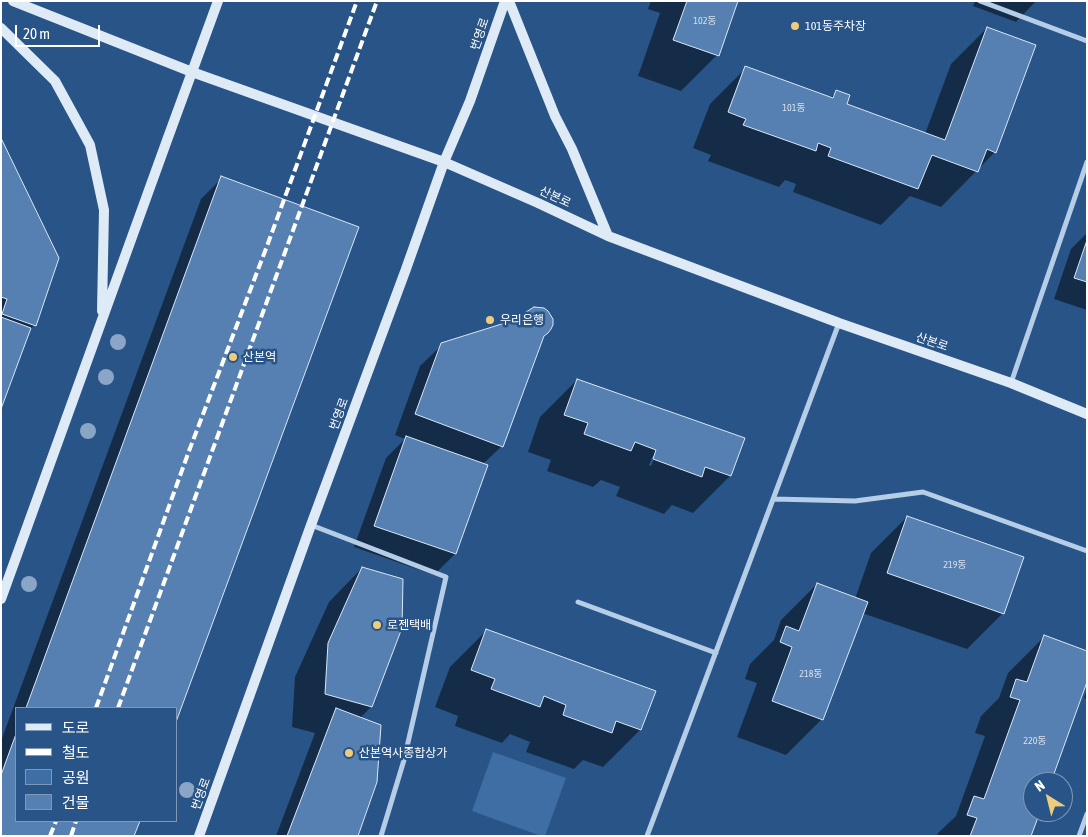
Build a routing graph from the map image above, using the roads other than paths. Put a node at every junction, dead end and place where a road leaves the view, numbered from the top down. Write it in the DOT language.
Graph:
graph roads {
  1 [pos="13,1"];
  2 [pos="218,1"];
  3 [pos="505,1"];
  4 [pos="509,1"];
  5 [pos="980,1"];
  6 [pos="1,28"];
  7 [pos="1087,41"];
  8 [pos="192,72"];
  9 [pos="444,162"];
  10 [pos="1087,162"];
  11 [pos="608,236"];
  12 [pos="101,321"];
  13 [pos="839,323"];
  14 [pos="1011,383"];
  15 [pos="1087,414"];
  16 [pos="774,498"];
  17 [pos="311,525"];
  18 [pos="1087,552"];
  19 [pos="1,599"];
  20 [pos="578,602"];
  21 [pos="716,653"];
  22 [pos="1087,814"];
  23 [pos="199,836"];
  24 [pos="381,836"];
  25 [pos="648,836"];
  26 [pos="1079,836"];
  1 -- 8 [label="street, 산본로"];
  2 -- 8 [label="street"];
  3 -- 9 [label="street, 번영로"];
  4 -- 11 [label="street"];
  5 -- 7 [label="street"];
  6 -- 12 [label="street"];
  8 -- 9 [label="street, 산본로"];
  8 -- 12 [label="street"];
  9 -- 11 [label="street, 산본로"];
  9 -- 17 [label="street, 번영로"];
  10 -- 14 [label="street"];
  11 -- 13 [label="street, 산본로"];
  12 -- 19 [label="street"];
  13 -- 14 [label="street, 산본로"];
  13 -- 16 [label="street"];
  14 -- 15 [label="street, 산본로"];
  16 -- 18 [label="street"];
  16 -- 21 [label="street"];
  17 -- 23 [label="street, 번영로"];
  17 -- 24 [label="street"];
  20 -- 21 [label="street"];
  21 -- 25 [label="street"];
  22 -- 26 [label="street"];
}
